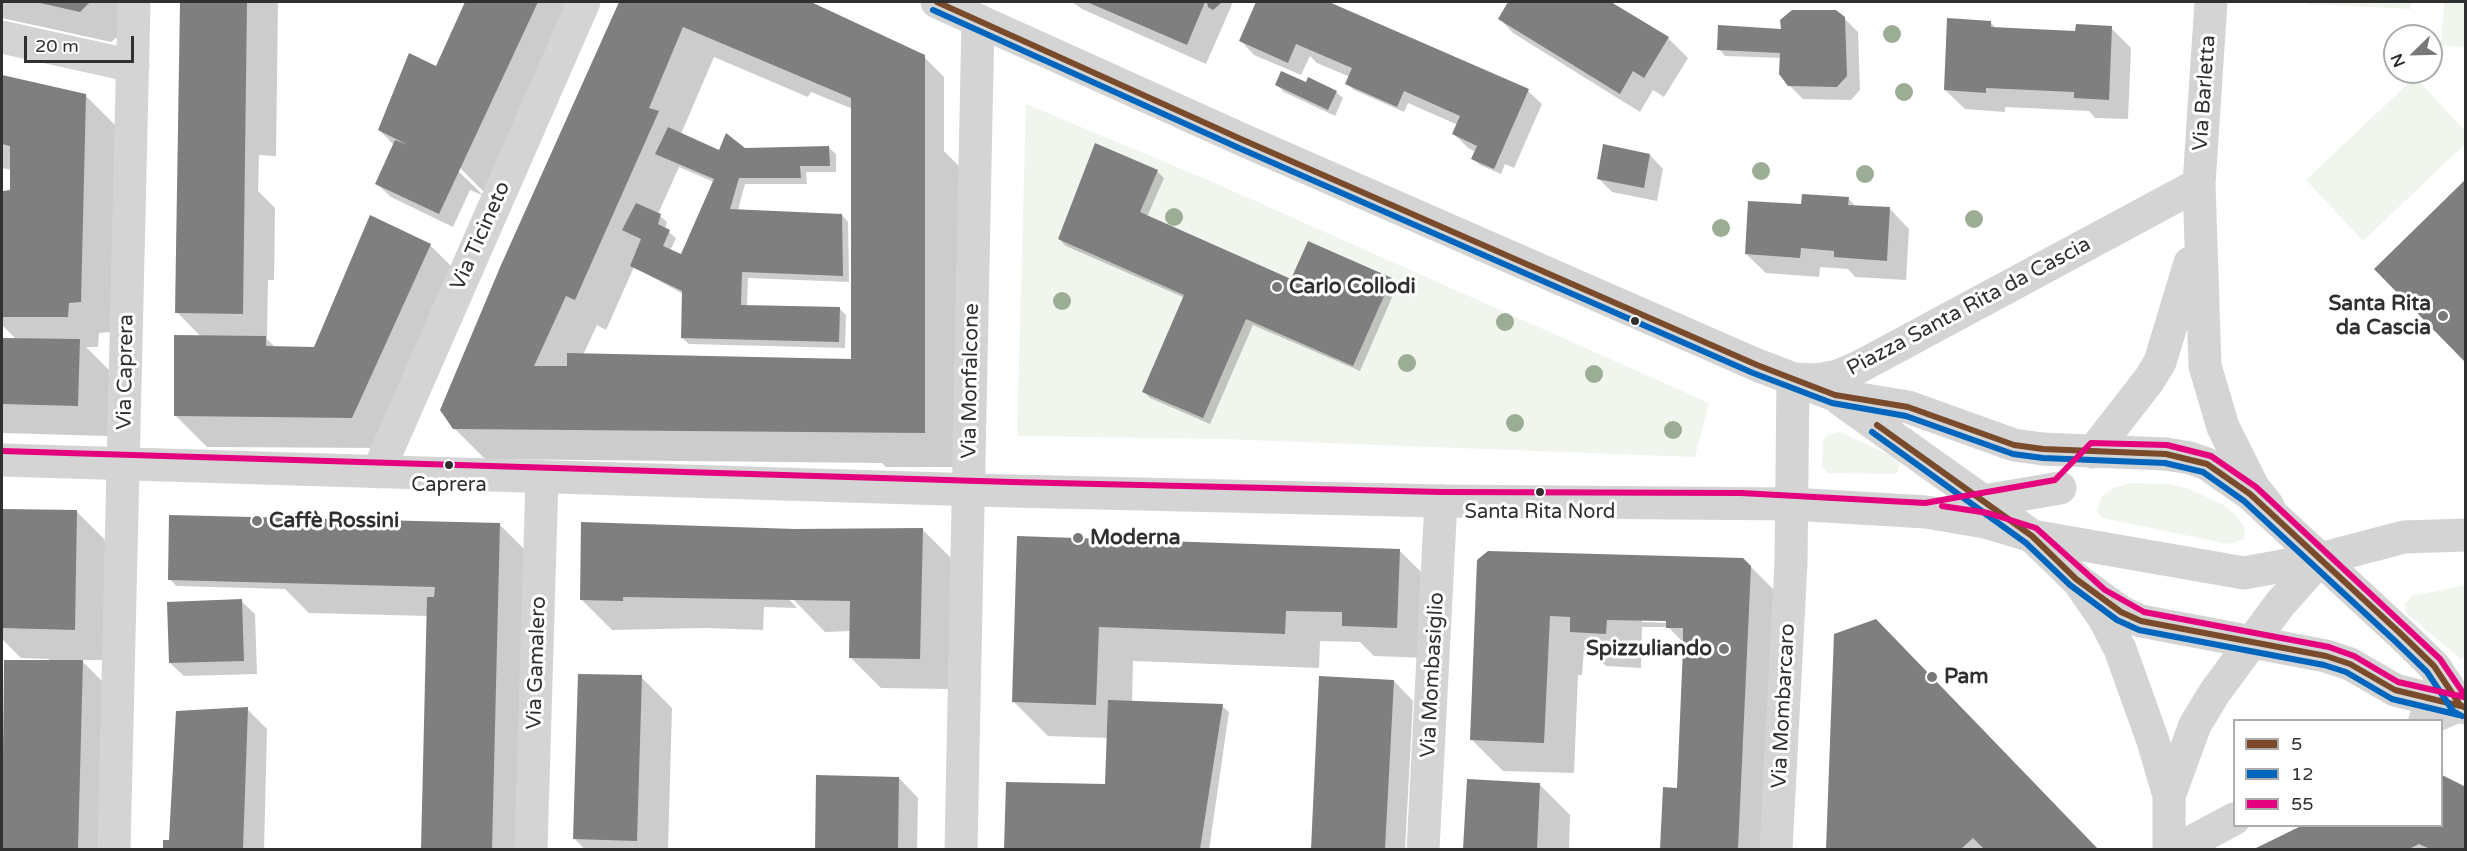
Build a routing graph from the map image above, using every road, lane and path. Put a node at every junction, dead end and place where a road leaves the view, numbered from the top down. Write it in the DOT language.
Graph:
graph roads {
  1 [pos="134,2"];
  2 [pos="584,2"];
  3 [pos="937,2"];
  4 [pos="2211,2"];
  5 [pos="978,20"];
  6 [pos="2,37"];
  7 [pos="133,66"];
  8 [pos="2199,184"];
  9 [pos="2199,229"];
  10 [pos="1793,379"];
  11 [pos="1835,395"];
  12 [pos="2093,452"];
  13 [pos="2,460"];
  14 [pos="123,464"];
  15 [pos="378,472"];
  16 [pos="542,477"];
  17 [pos="2060,488"];
  18 [pos="968,489"];
  19 [pos="1441,501"];
  20 [pos="1984,501"];
  21 [pos="1792,504"];
  22 [pos="1926,512"];
  23 [pos="2278,519"];
  24 [pos="2466,535"];
  25 [pos="2032,536"];
  26 [pos="2320,559"];
  27 [pos="2076,579"];
  28 [pos="2252,640"];
  29 [pos="2464,704"];
  30 [pos="2426,719"];
  31 [pos="2169,796"];
  32 [pos="2233,820"];
  33 [pos="114,849"];
  34 [pos="531,849"];
  35 [pos="961,849"];
  36 [pos="1424,849"];
  37 [pos="1776,849"];
  38 [pos="2169,849"];
  39 [pos="2176,849"];
  1 -- 7 [label="street, Via Caprera"];
  2 -- 15 [label="street, Via Ticineto"];
  3 -- 5 [label="street"];
  4 -- 8 [label="street, Via Barletta"];
  5 -- 10 [label="street"];
  5 -- 18 [label="street, Via Monfalcone"];
  6 -- 7 [label="street"];
  7 -- 14 [label="street, Via Caprera"];
  8 -- 9 [label="street, Piazza Santa Rita da Cascia"];
  8 -- 10 [label="street, Piazza Santa Rita da Cascia"];
  9 -- 12 [label="street, Piazza Santa Rita da Cascia"];
  9 -- 23 [label="street, Piazza Santa Rita da Cascia"];
  10 -- 11 [label="street"];
  10 -- 21 [label="street"];
  11 -- 12 [label="street, Piazza Santa Rita da Cascia"];
  11 -- 20 [label="street, Piazza Santa Rita da Cascia"];
  12 -- 17 [label="street, Piazza Santa Rita da Cascia"];
  12 -- 23 [label="street, Piazza Santa Rita da Cascia"];
  13 -- 14 [label="street"];
  14 -- 15 [label="street"];
  14 -- 33 [label="street, Via Caprera"];
  15 -- 16 [label="street"];
  16 -- 18 [label="street"];
  16 -- 34 [label="street, Via Gamalero"];
  17 -- 20 [label="street"];
  17 -- 25 [label="street, Piazza Santa Rita da Cascia"];
  18 -- 19 [label="street"];
  18 -- 35 [label="street, Via Monfalcone"];
  19 -- 21 [label="street"];
  19 -- 36 [label="street, Via Mombasiglio"];
  20 -- 22 [label="street"];
  20 -- 25 [label="street, Piazza Santa Rita da Cascia"];
  21 -- 22 [label="street"];
  21 -- 37 [label="street, Via Mombarcaro"];
  22 -- 25 [label="street, Piazza Santa Rita da Cascia"];
  23 -- 26 [label="street, Piazza Santa Rita da Cascia"];
  24 -- 26 [label="street, Piazza Santa Rita da Cascia"];
  25 -- 26 [label="street, Piazza Santa Rita da Cascia"];
  25 -- 27 [label="street, Piazza Santa Rita da Cascia"];
  26 -- 28 [label="street, Piazza Santa Rita da Cascia"];
  26 -- 29 [label="street, Piazza Santa Rita da Cascia"];
  27 -- 28 [label="street, Piazza Santa Rita da Cascia"];
  27 -- 31 [label="street, Piazza Santa Rita da Cascia"];
  28 -- 29 [label="street, Piazza Santa Rita da Cascia"];
  28 -- 31 [label="street, Piazza Santa Rita da Cascia"];
  29 -- 30 [label="street"];
  31 -- 38 [label="street, Piazza Santa Rita da Cascia"];
  32 -- 39 [label="street"];
}
